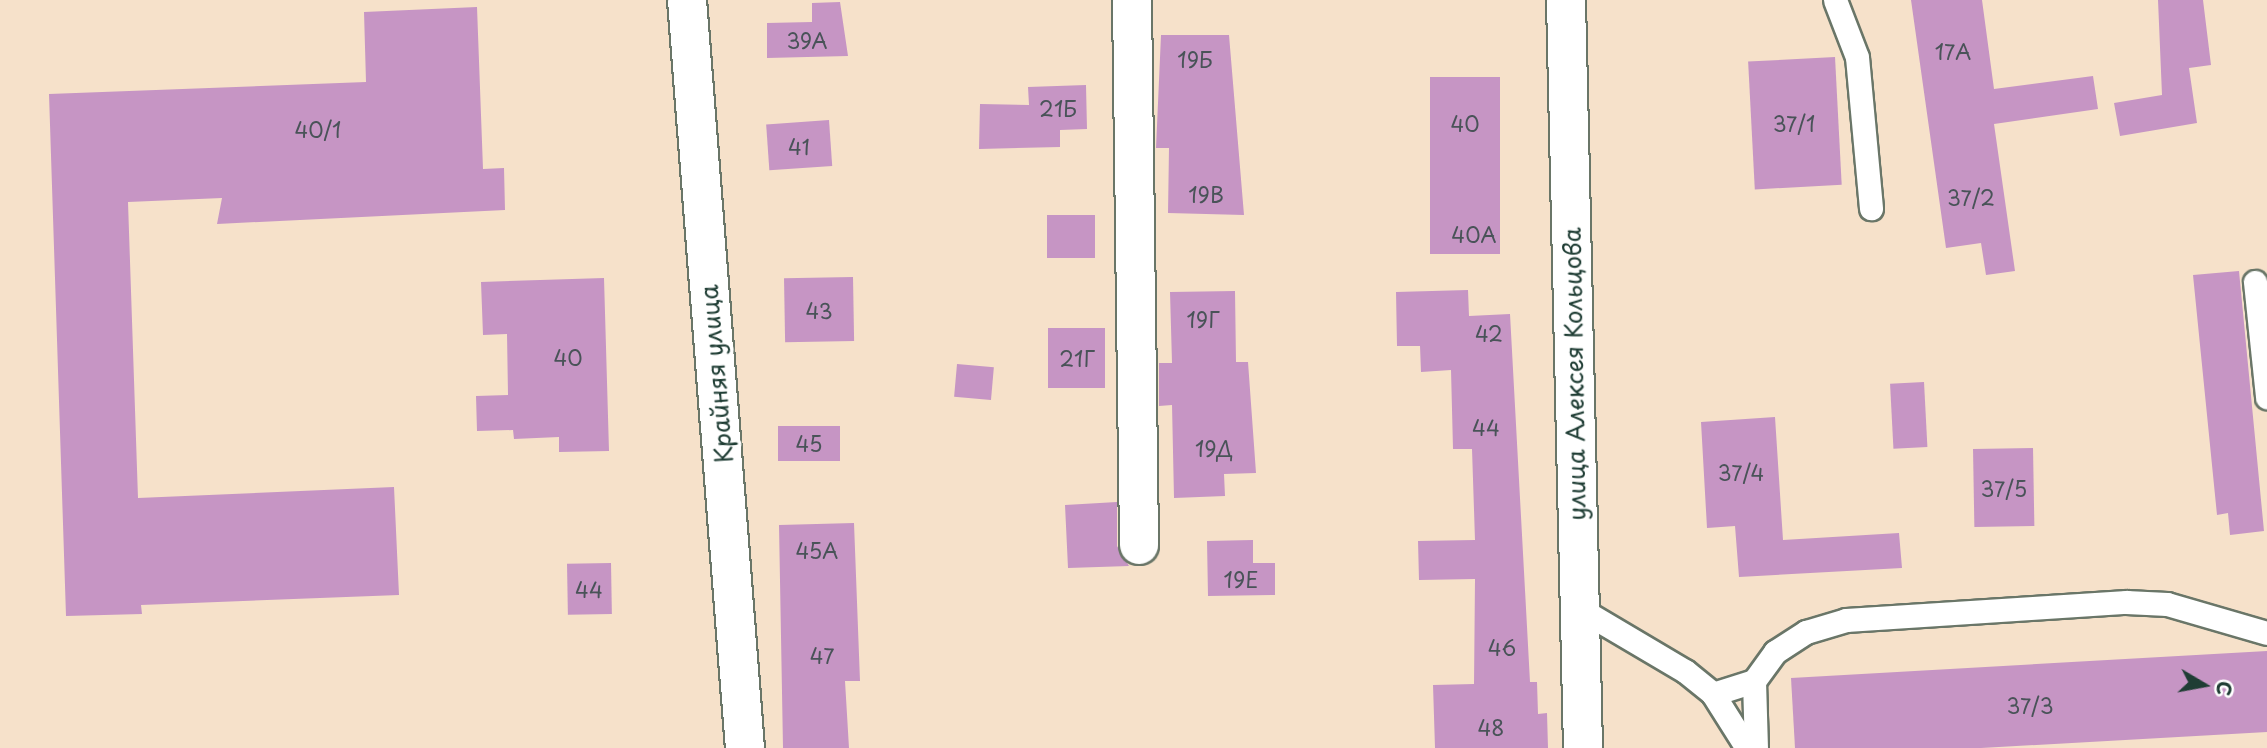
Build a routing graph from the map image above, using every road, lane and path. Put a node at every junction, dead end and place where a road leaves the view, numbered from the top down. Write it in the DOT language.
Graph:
graph roads {
  1 [pos="687,0"];
  2 [pos="1132,0"];
  3 [pos="1566,0"];
  4 [pos="1835,0"];
  5 [pos="1871,208"];
  6 [pos="2255,282"];
  7 [pos="2267,397"];
  8 [pos="1139,545"];
  9 [pos="1580,610"];
  10 [pos="2267,633"];
  11 [pos="1754,681"];
  12 [pos="1713,694"];
  13 [pos="746,748"];
  14 [pos="1583,748"];
  15 [pos="1747,748"];
  16 [pos="1756,748"];
  1 -- 13 [label="street, Крайняя улица"];
  2 -- 8 [label="street"];
  3 -- 9 [label="street, улица Алексея Кольцова"];
  4 -- 5 [label="lane"];
  6 -- 7 [label="lane"];
  9 -- 12 [label="lane"];
  9 -- 14 [label="street, улица Алексея Кольцова"];
  10 -- 11 [label="lane"];
  11 -- 12 [label="lane"];
  11 -- 16 [label="lane"];
  12 -- 15 [label="lane"];
}
